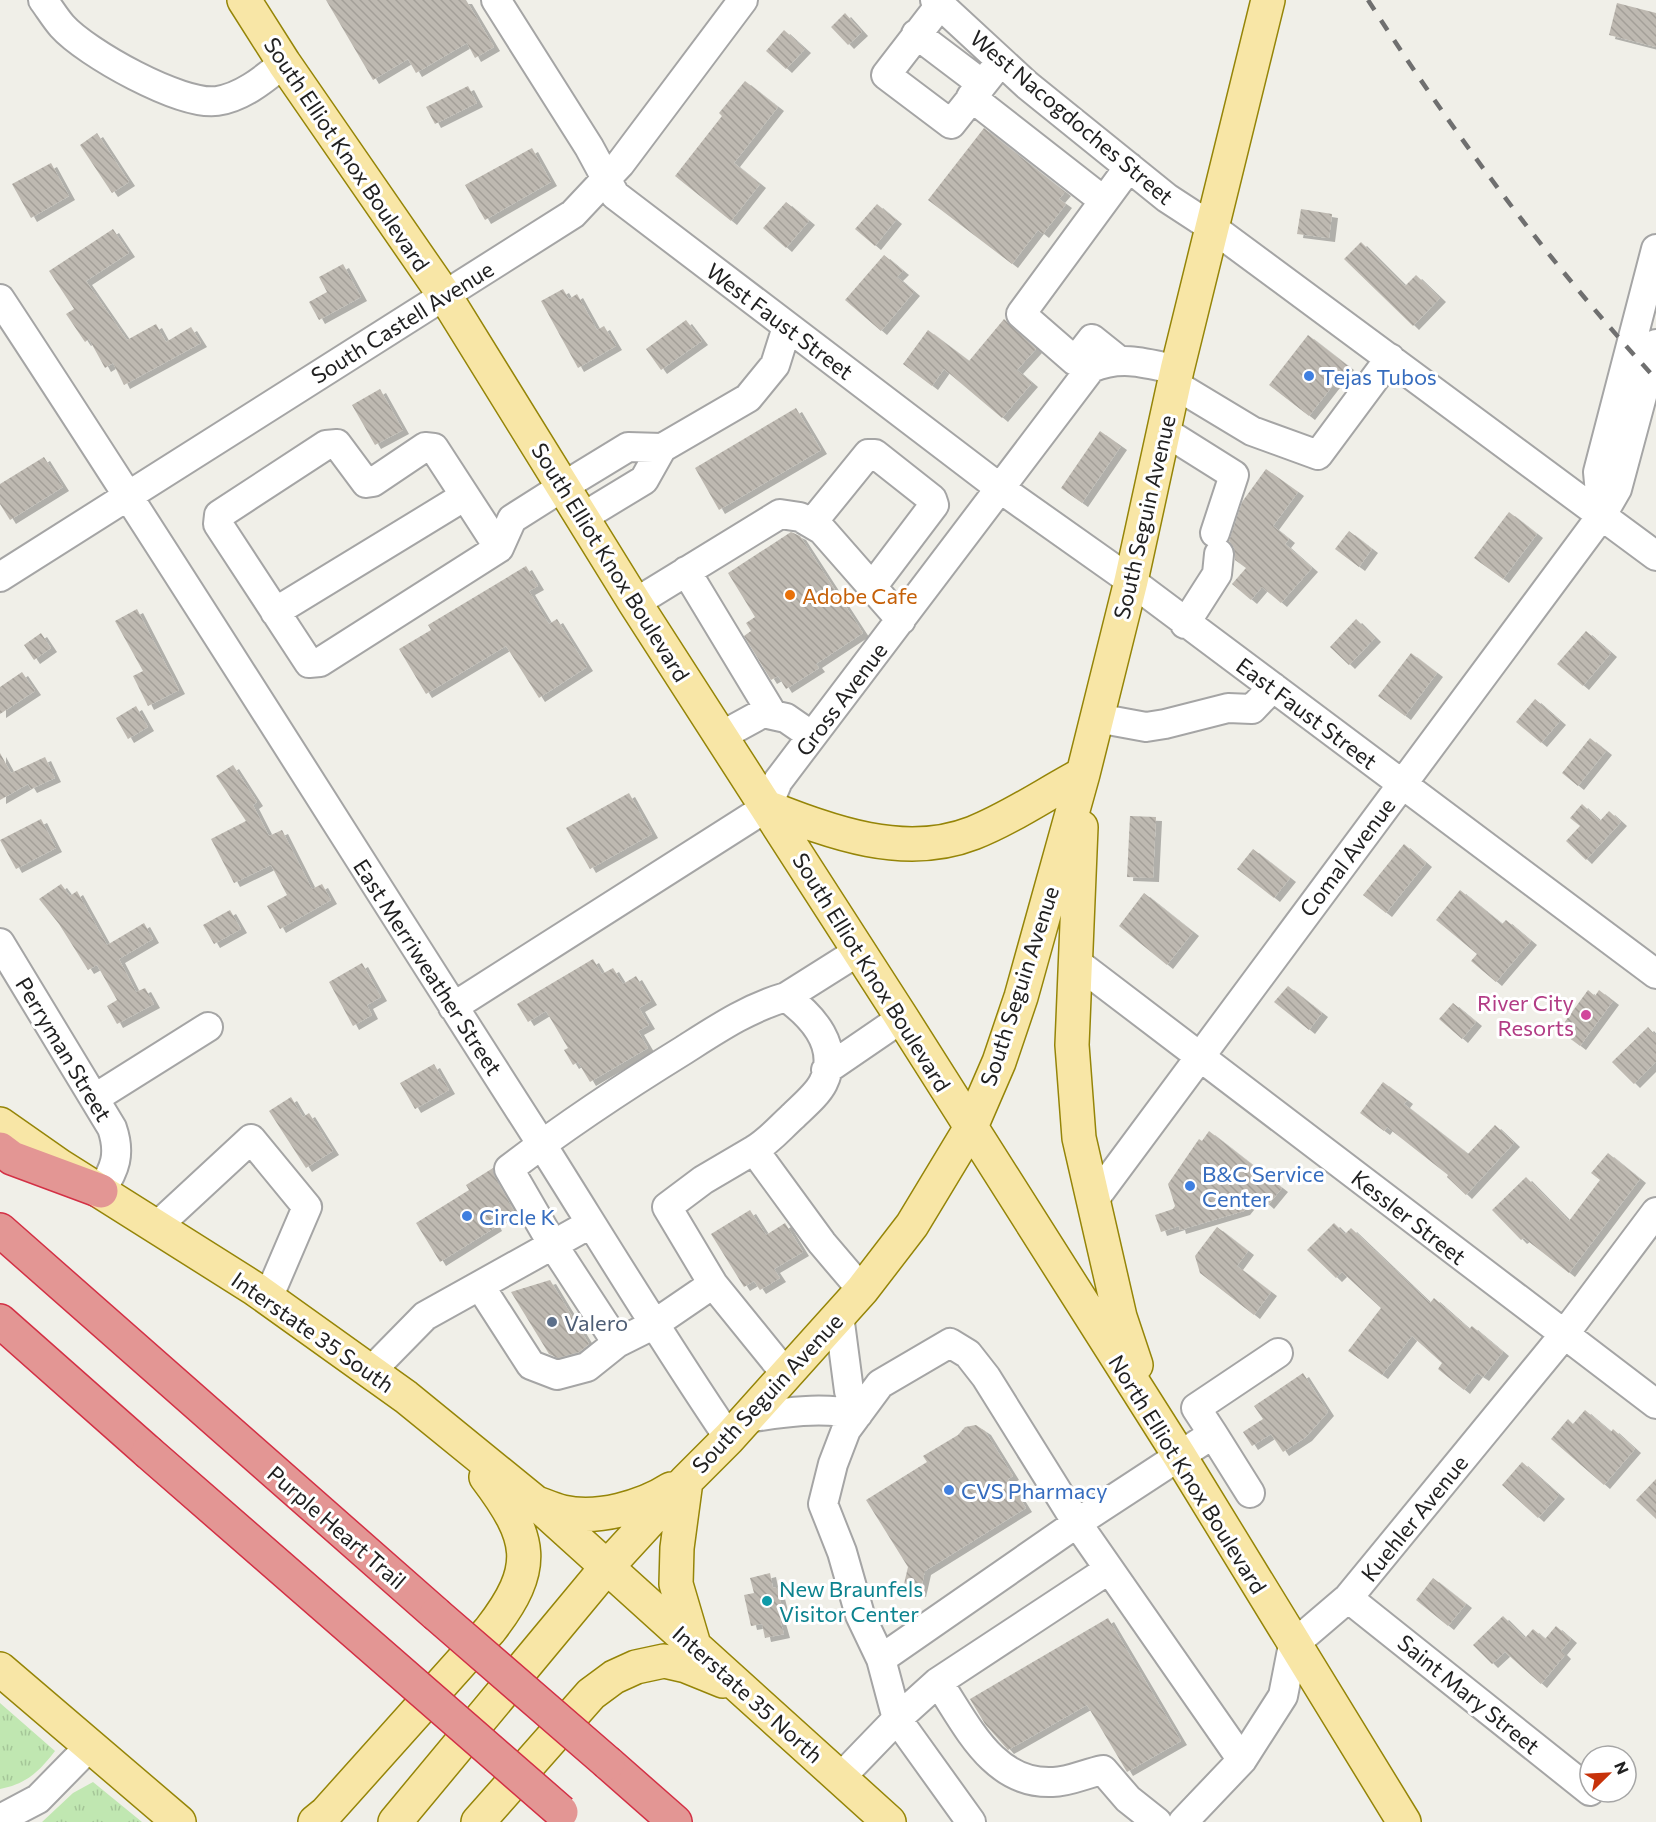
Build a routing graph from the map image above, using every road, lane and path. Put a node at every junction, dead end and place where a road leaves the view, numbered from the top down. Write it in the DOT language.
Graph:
graph roads {
  1 [pos="43,0"];
  2 [pos="244,0"];
  3 [pos="495,0"];
  4 [pos="743,0"];
  5 [pos="1268,0"];
  6 [pos="938,3"];
  7 [pos="916,34"];
  8 [pos="1001,61"];
  9 [pos="284,63"];
  10 [pos="976,91"];
  11 [pos="1129,167"];
  12 [pos="605,181"];
  13 [pos="1104,201"];
  14 [pos="1214,228"];
  15 [pos="1656,249"];
  16 [pos="445,296"];
  17 [pos="0,299"];
  18 [pos="787,327"];
  19 [pos="1656,344"];
  20 [pos="1390,358"];
  21 [pos="1117,359"];
  22 [pos="1176,377"];
  23 [pos="1164,431"];
  24 [pos="662,448"];
  25 [pos="564,486"];
  26 [pos="1001,489"];
  27 [pos="129,495"];
  28 [pos="465,496"];
  29 [pos="1602,515"];
  30 [pos="583,517"];
  31 [pos="812,523"];
  32 [pos="499,548"];
  33 [pos="1656,556"];
  34 [pos="686,571"];
  35 [pos="0,577"];
  36 [pos="1131,581"];
  37 [pos="872,587"];
  38 [pos="635,603"];
  39 [pos="275,612"];
  40 [pos="901,620"];
  41 [pos="1185,624"];
  42 [pos="1273,687"];
  43 [pos="773,715"];
  44 [pos="1097,718"];
  45 [pos="721,736"];
  46 [pos="812,736"];
  47 [pos="1083,774"];
  48 [pos="1401,784"];
  49 [pos="767,807"];
  50 [pos="0,943"];
  51 [pos="859,951"];
  52 [pos="1077,963"];
  53 [pos="1656,974"];
  54 [pos="786,997"];
  55 [pos="453,1007"];
  56 [pos="902,1018"];
  57 [pos="208,1027"];
  58 [pos="1200,1055"];
  59 [pos="826,1070"];
  60 [pos="95,1098"];
  61 [pos="0,1124"];
  62 [pos="970,1129"];
  63 [pos="542,1144"];
  64 [pos="0,1149"];
  65 [pos="754,1150"];
  66 [pos="101,1191"];
  67 [pos="1093,1201"];
  68 [pos="1656,1212"];
  69 [pos="590,1224"];
  70 [pos="156,1227"];
  71 [pos="0,1230"];
  72 [pos="553,1245"];
  73 [pos="713,1284"];
  74 [pos="480,1286"];
  75 [pos="862,1290"];
  76 [pos="268,1298"];
  77 [pos="839,1315"];
  78 [pos="0,1321"];
  79 [pos="653,1325"];
  80 [pos="1563,1336"];
  81 [pos="617,1343"];
  82 [pos="1278,1353"];
  83 [pos="371,1371"];
  84 [pos="786,1374"];
  85 [pos="1656,1404"];
  86 [pos="858,1414"];
  87 [pos="1153,1415"];
  88 [pos="738,1428"];
  89 [pos="1213,1434"];
  90 [pos="461,1442"];
  91 [pos="1179,1455"];
  92 [pos="686,1481"];
  93 [pos="1250,1493"];
  94 [pos="535,1502"];
  95 [pos="1077,1523"];
  96 [pos="606,1568"];
  97 [pos="1108,1569"];
  98 [pos="1348,1598"];
  99 [pos="1293,1645"];
  100 [pos="695,1647"];
  101 [pos="881,1659"];
  102 [pos="0,1669"];
  103 [pos="938,1683"];
  104 [pos="746,1692"];
  105 [pos="897,1719"];
  106 [pos="90,1746"];
  107 [pos="1242,1760"];
  108 [pos="841,1777"];
  109 [pos="1578,1781"];
  110 [pos="566,1817"];
  111 [pos="0,1819"];
  112 [pos="172,1819"];
  113 [pos="315,1822"];
  114 [pos="395,1822"];
  115 [pos="478,1822"];
  116 [pos="675,1822"];
  117 [pos="889,1822"];
  118 [pos="971,1822"];
  119 [pos="1157,1822"];
  120 [pos="1183,1822"];
  121 [pos="1404,1822"];
  1 -- 9 [label="street"];
  2 -- 9 [label="main road, South Elliot Knox Boulevard"];
  3 -- 12 [label="street, West Faust Street"];
  4 -- 12 [label="street, South Castell Avenue"];
  5 -- 14 [label="main road, South Seguin Avenue"];
  6 -- 7 [label="street"];
  6 -- 8 [label="street, West Nacogdoches Street"];
  7 -- 10 [label="street"];
  7 -- 10 [label="street"];
  8 -- 10 [label="street"];
  8 -- 11 [label="street, West Nacogdoches Street"];
  9 -- 16 [label="main road, South Elliot Knox Boulevard"];
  10 -- 13 [label="street"];
  11 -- 13 [label="street"];
  11 -- 14 [label="street, West Nacogdoches Street"];
  12 -- 16 [label="street, South Castell Avenue"];
  12 -- 18 [label="street, West Faust Street"];
  13 -- 21 [label="street"];
  14 -- 20 [label="street, West Nacogdoches Street"];
  14 -- 22 [label="main road, South Seguin Avenue"];
  15 -- 29 [label="street"];
  16 -- 25 [label="main road, South Elliot Knox Boulevard"];
  16 -- 27 [label="street, South Castell Avenue"];
  17 -- 27 [label="street, East Merriweather Street"];
  18 -- 24 [label="street"];
  18 -- 26 [label="street, West Faust Street"];
  19 -- 29 [label="street, Comal Avenue"];
  20 -- 22 [label="street, Gross Avenue"];
  20 -- 29 [label="street, West Nacogdoches Street"];
  21 -- 22 [label="street, Gross Avenue"];
  21 -- 26 [label="street, Gross Avenue"];
  22 -- 23 [label="main road, South Seguin Avenue"];
  23 -- 36 [label="main road, South Seguin Avenue"];
  23 -- 41 [label="street"];
  24 -- 25 [label="street"];
  24 -- 30 [label="street"];
  25 -- 30 [label="main road, South Elliot Knox Boulevard"];
  25 -- 32 [label="street"];
  26 -- 36 [label="street, West Faust Street"];
  26 -- 40 [label="street, Gross Avenue"];
  27 -- 35 [label="street, South Castell Avenue"];
  27 -- 55 [label="street, East Merriweather Street"];
  28 -- 32 [label="street"];
  28 -- 39 [label="street"];
  28 -- 39 [label="street"];
  29 -- 33 [label="street, West Nacogdoches Street"];
  29 -- 48 [label="street, Comal Avenue"];
  30 -- 38 [label="main road, South Elliot Knox Boulevard"];
  31 -- 34 [label="street"];
  31 -- 37 [label="street"];
  31 -- 37 [label="street"];
  32 -- 39 [label="street"];
  34 -- 38 [label="street"];
  34 -- 43 [label="street"];
  36 -- 41 [label="street, East Faust Street"];
  36 -- 44 [label="main road, South Seguin Avenue"];
  37 -- 40 [label="street"];
  38 -- 45 [label="main road, South Elliot Knox Boulevard"];
  40 -- 46 [label="street, Gross Avenue"];
  41 -- 42 [label="street, East Faust Street"];
  42 -- 44 [label="street"];
  42 -- 48 [label="street, East Faust Street"];
  43 -- 45 [label="street"];
  43 -- 46 [label="street"];
  44 -- 47 [label="main road, South Seguin Avenue"];
  45 -- 49 [label="main road, South Elliot Knox Boulevard"];
  46 -- 49 [label="street, Gross Avenue"];
  47 -- 49 [label="main road"];
  47 -- 52 [label="main road"];
  47 -- 62 [label="main road, South Seguin Avenue"];
  48 -- 53 [label="street, East Faust Street"];
  48 -- 58 [label="street, Comal Avenue"];
  49 -- 51 [label="main road, South Elliot Knox Boulevard"];
  49 -- 55 [label="street"];
  50 -- 60 [label="street, Perryman Street"];
  51 -- 54 [label="street"];
  51 -- 56 [label="main road, South Elliot Knox Boulevard"];
  52 -- 58 [label="street, Kessler Street"];
  52 -- 67 [label="main road"];
  54 -- 59 [label="street"];
  54 -- 63 [label="street"];
  55 -- 63 [label="street, East Merriweather Street"];
  56 -- 59 [label="street"];
  56 -- 62 [label="main road, South Elliot Knox Boulevard"];
  57 -- 60 [label="street"];
  58 -- 67 [label="street, Comal Avenue"];
  58 -- 80 [label="street, Kessler Street"];
  59 -- 65 [label="street"];
  60 -- 66 [label="street, Perryman Street"];
  61 -- 66 [label="main road, Interstate 35 South"];
  62 -- 75 [label="main road, South Seguin Avenue"];
  62 -- 87 [label="main road, North Elliot Knox Boulevard"];
  63 -- 69 [label="street, East Merriweather Street"];
  63 -- 72 [label="street"];
  64 -- 66 [label="highway"];
  65 -- 73 [label="street"];
  65 -- 75 [label="street"];
  66 -- 70 [label="main road, Interstate 35 South"];
  67 -- 87 [label="main road"];
  68 -- 80 [label="street, Kuehler Avenue"];
  69 -- 72 [label="street"];
  69 -- 79 [label="street, East Merriweather Street"];
  70 -- 76 [label="main road, Interstate 35 South"];
  70 -- 76 [label="street"];
  71 -- 116 [label="highway, Purple Heart Trail, bridge"];
  72 -- 74 [label="street"];
  72 -- 81 [label="street"];
  73 -- 79 [label="street"];
  73 -- 84 [label="street"];
  74 -- 81 [label="street"];
  74 -- 83 [label="street"];
  75 -- 77 [label="main road, South Seguin Avenue"];
  76 -- 83 [label="main road, Interstate 35 South"];
  77 -- 84 [label="main road, South Seguin Avenue"];
  77 -- 86 [label="street"];
  78 -- 110 [label="highway, bridge"];
  79 -- 81 [label="street"];
  79 -- 88 [label="street, East Merriweather Street"];
  80 -- 85 [label="street, Kessler Street"];
  80 -- 98 [label="street, Kuehler Avenue"];
  82 -- 89 [label="street"];
  83 -- 90 [label="main road, Interstate 35 South"];
  84 -- 88 [label="main road, South Seguin Avenue"];
  86 -- 88 [label="street"];
  86 -- 95 [label="street"];
  86 -- 101 [label="street"];
  87 -- 91 [label="main road, North Elliot Knox Boulevard"];
  88 -- 92 [label="main road, South Seguin Avenue"];
  89 -- 91 [label="street"];
  89 -- 93 [label="street"];
  90 -- 94 [label="main road, Interstate 35 South"];
  90 -- 113 [label="main road"];
  91 -- 95 [label="street"];
  91 -- 99 [label="main road, North Elliot Knox Boulevard"];
  92 -- 94 [label="main road"];
  92 -- 96 [label="main road, South Seguin Avenue"];
  92 -- 100 [label="main road"];
  94 -- 96 [label="main road, Interstate 35 South"];
  95 -- 97 [label="street"];
  95 -- 101 [label="street"];
  96 -- 100 [label="main road, Interstate 35 North"];
  96 -- 114 [label="main road, South Seguin Avenue"];
  97 -- 103 [label="street"];
  97 -- 107 [label="street"];
  98 -- 99 [label="street, Kuehler Avenue"];
  98 -- 109 [label="street, Saint Mary Street"];
  99 -- 107 [label="street"];
  99 -- 121 [label="main road, North Elliot Knox Boulevard"];
  100 -- 104 [label="main road, Interstate 35 North"];
  101 -- 105 [label="street"];
  102 -- 106 [label="main road"];
  103 -- 105 [label="street"];
  103 -- 119 [label="street"];
  104 -- 108 [label="main road, Interstate 35 North"];
  104 -- 115 [label="main road"];
  105 -- 108 [label="street"];
  105 -- 118 [label="street"];
  106 -- 111 [label="street"];
  106 -- 112 [label="main road"];
  107 -- 120 [label="street"];
  108 -- 117 [label="main road, Interstate 35 North"];
}
